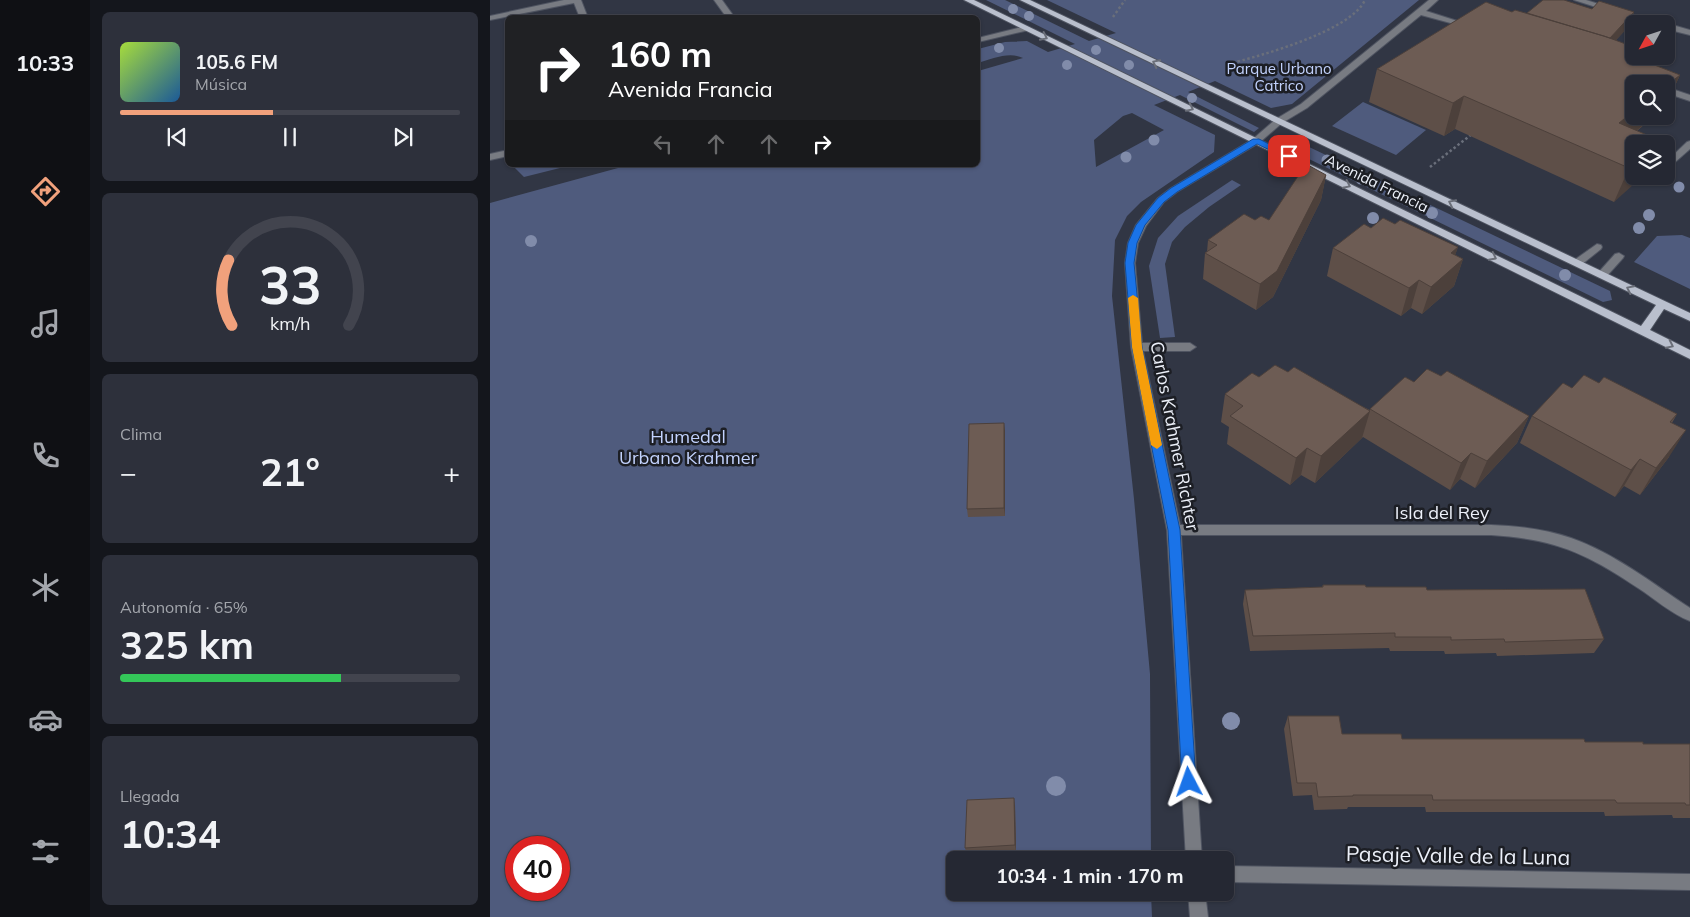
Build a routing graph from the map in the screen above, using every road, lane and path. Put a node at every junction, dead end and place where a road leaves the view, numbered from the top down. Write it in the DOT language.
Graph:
graph roads {
  1 [pos="576,0"];
  2 [pos="718,0"];
  3 [pos="968,0"];
  4 [pos="1024,0"];
  5 [pos="1365,0"];
  6 [pos="1434,0"];
  7 [pos="1578,0"];
  8 [pos="1421,12"];
  9 [pos="583,15"];
  10 [pos="729,15"];
  11 [pos="1628,15"];
  12 [pos="490,18"];
  13 [pos="1026,28"];
  14 [pos="1476,28"];
  15 [pos="1675,29"];
  16 [pos="1690,33"];
  17 [pos="980,40"];
  18 [pos="1228,64"];
  19 [pos="1675,93"];
  20 [pos="1690,98"];
  21 [pos="1279,121"];
  22 [pos="1478,130"];
  23 [pos="1256,141"];
  24 [pos="1690,144"];
  25 [pos="505,154"];
  26 [pos="490,157"];
  27 [pos="1675,158"];
  28 [pos="1423,172"];
  29 [pos="1597,247"];
  30 [pos="1619,256"];
  31 [pos="1577,263"];
  32 [pos="1602,275"];
  33 [pos="1662,304"];
  34 [pos="1690,317"];
  35 [pos="1643,332"];
  36 [pos="1137,347"];
  37 [pos="1190,347"];
  38 [pos="1690,355"];
  39 [pos="1174,530"];
  40 [pos="1690,614"];
  41 [pos="1193,851"];
  42 [pos="1234,874"];
  43 [pos="1690,882"];
  44 [pos="1197,901"];
  45 [pos="1199,917"];
  1 -- 9 [label="street"];
  1 -- 12 [label="street"];
  2 -- 10 [label="street"];
  3 -- 13 [label="main road, Avenida Francia"];
  21 -- 4 [label="main road, Avenida Francia, one-way"];
  5 -- 18 [label="path"];
  6 -- 8 [label="street, Carlos Krahmer Richter"];
  7 -- 11 [label="street"];
  8 -- 14 [label="street"];
  8 -- 21 [label="street, Carlos Krahmer Richter"];
  13 -- 17 [label="street"];
  13 -- 23 [label="main road, Avenida Francia, one-way"];
  15 -- 16 [label="street"];
  19 -- 20 [label="street"];
  21 -- 23 [label="street, Carlos Krahmer Richter"];
  31 -- 21 [label="main road, Avenida Francia, one-way"];
  22 -- 28 [label="path"];
  23 -- 35 [label="main road, Avenida Francia, one-way"];
  23 -- 36 [label="street, Carlos Krahmer Richter"];
  24 -- 27 [label="street"];
  25 -- 26 [label="street"];
  29 -- 31 [label="street"];
  30 -- 32 [label="street"];
  31 -- 32 [label="main road, Avenida Francia"];
  33 -- 32 [label="main road, Avenida Francia, one-way"];
  33 -- 34 [label="main road, Avenida Francia"];
  33 -- 35 [label="main road"];
  35 -- 38 [label="main road, Avenida Francia, one-way"];
  36 -- 37 [label="street"];
  36 -- 39 [label="street, Carlos Krahmer Richter"];
  39 -- 40 [label="street, Isla del Rey"];
  39 -- 41 [label="street, Carlos Krahmer Richter"];
  42 -- 43 [label="street, Pasaje Valle de la Luna"];
  44 -- 45 [label="street"];
}
